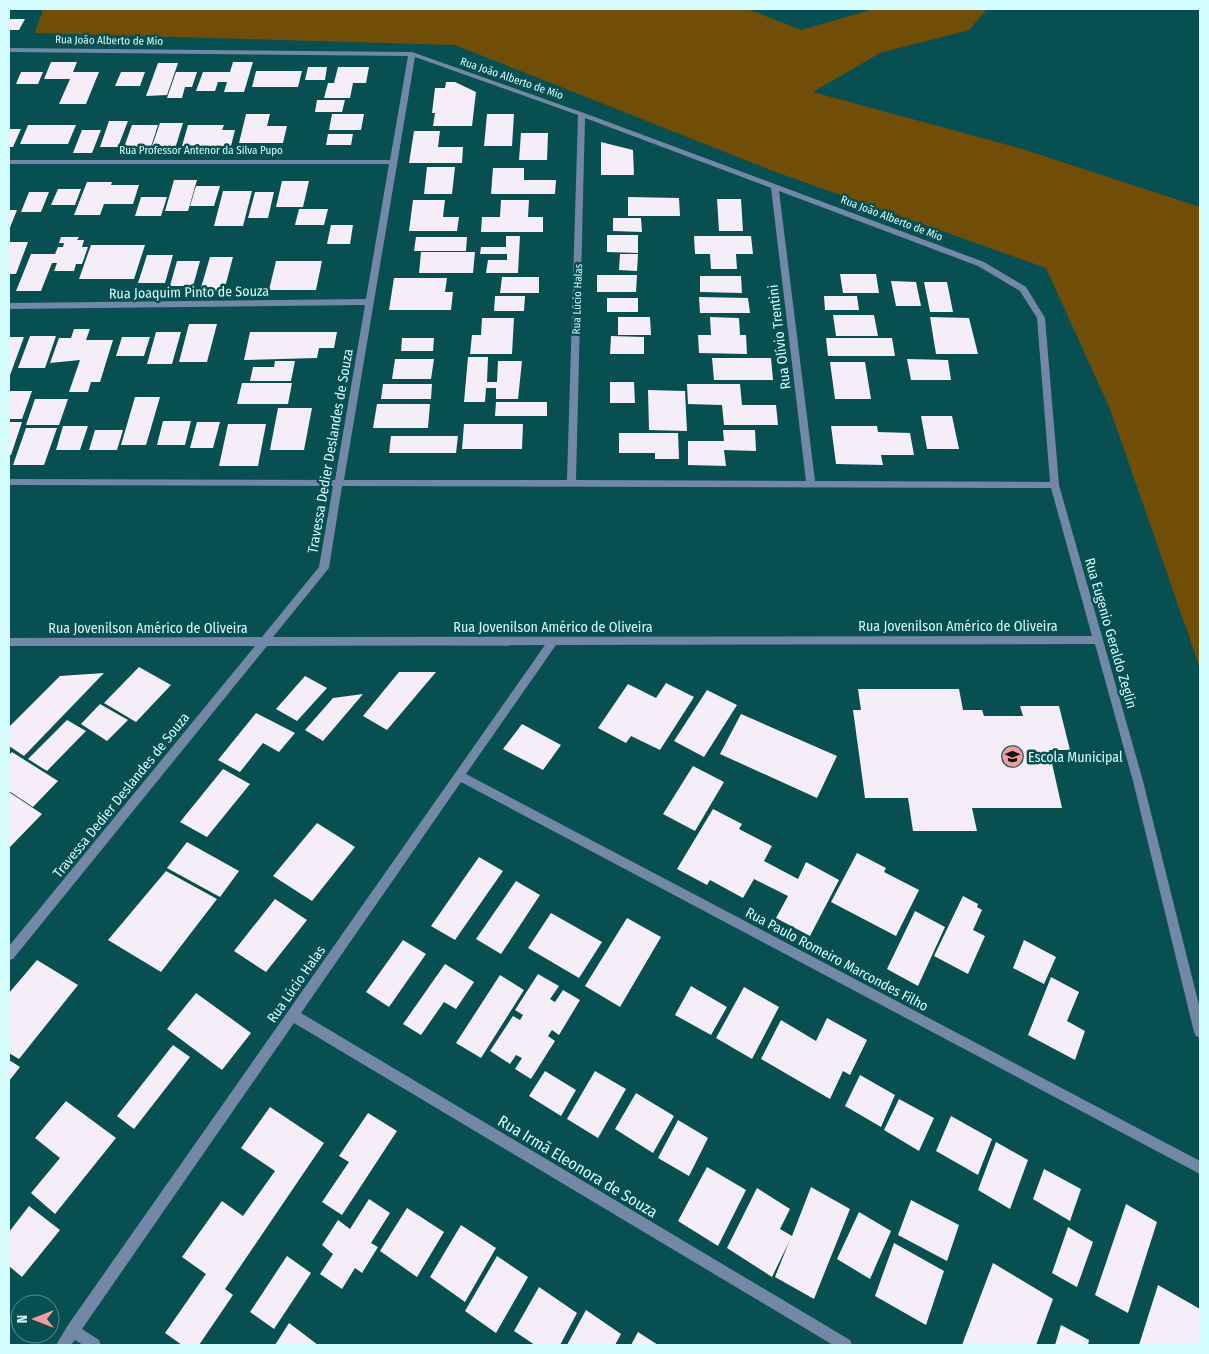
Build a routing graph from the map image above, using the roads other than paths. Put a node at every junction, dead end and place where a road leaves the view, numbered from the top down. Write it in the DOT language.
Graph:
graph roads {
  1 [pos="9,50"];
  2 [pos="412,54"];
  3 [pos="582,114"];
  4 [pos="9,162"];
  5 [pos="392,162"];
  6 [pos="775,187"];
  7 [pos="981,264"];
  8 [pos="369,302"];
  9 [pos="9,306"];
  10 [pos="9,482"];
  11 [pos="338,483"];
  12 [pos="571,484"];
  13 [pos="811,484"];
  14 [pos="1055,485"];
  15 [pos="554,640"];
  16 [pos="1097,640"];
  17 [pos="264,641"];
  18 [pos="9,642"];
  19 [pos="460,776"];
  20 [pos="9,955"];
  21 [pos="293,1014"];
  22 [pos="1200,1032"];
  23 [pos="1200,1168"];
  24 [pos="73,1330"];
  25 [pos="63,1345"];
  26 [pos="94,1345"];
  27 [pos="846,1345"];
  1 -- 2 [label="street, Rua João Alberto de Mio"];
  2 -- 3 [label="street, Rua João Alberto de Mio"];
  2 -- 5 [label="street, Travessa Dedier Deslandes de Souza"];
  3 -- 6 [label="street, Rua João Alberto de Mio"];
  3 -- 12 [label="street, Rua Lúcio Halas"];
  4 -- 5 [label="street, Rua Professor Antenor da Silva Pupo"];
  5 -- 8 [label="street, Travessa Dedier Deslandes de Souza"];
  6 -- 7 [label="street, Rua João Alberto de Mio"];
  6 -- 13 [label="street, Rua Olívio Trentini"];
  7 -- 14 [label="street, Rua Eugenio Geraldo Zeglin"];
  8 -- 9 [label="street, Rua Joaquim Pinto de Souza"];
  8 -- 11 [label="street, Travessa Dedier Deslandes de Souza"];
  10 -- 11 [label="street"];
  11 -- 12 [label="street"];
  11 -- 17 [label="street, Travessa Dedier Deslandes de Souza"];
  12 -- 13 [label="street"];
  13 -- 14 [label="street"];
  14 -- 16 [label="street, Rua Eugenio Geraldo Zeglin"];
  15 -- 16 [label="street, Rua Jovenilson Américo de Oliveira"];
  15 -- 17 [label="street, Rua Jovenilson Américo de Oliveira"];
  15 -- 19 [label="street, Rua Lúcio Halas"];
  16 -- 22 [label="street, Rua Eugenio Geraldo Zeglin"];
  17 -- 18 [label="street, Rua Jovenilson Américo de Oliveira"];
  17 -- 20 [label="street, Travessa Dedier Deslandes de Souza"];
  19 -- 21 [label="street, Rua Lúcio Halas"];
  19 -- 23 [label="street, Rua Paulo Romeiro Marcondes Filho"];
  21 -- 24 [label="street, Rua Lúcio Halas"];
  21 -- 27 [label="street, Rua Irmã Eleonora de Souza"];
  24 -- 25 [label="street, Rua Lúcio Halas"];
  24 -- 26 [label="street"];
}
